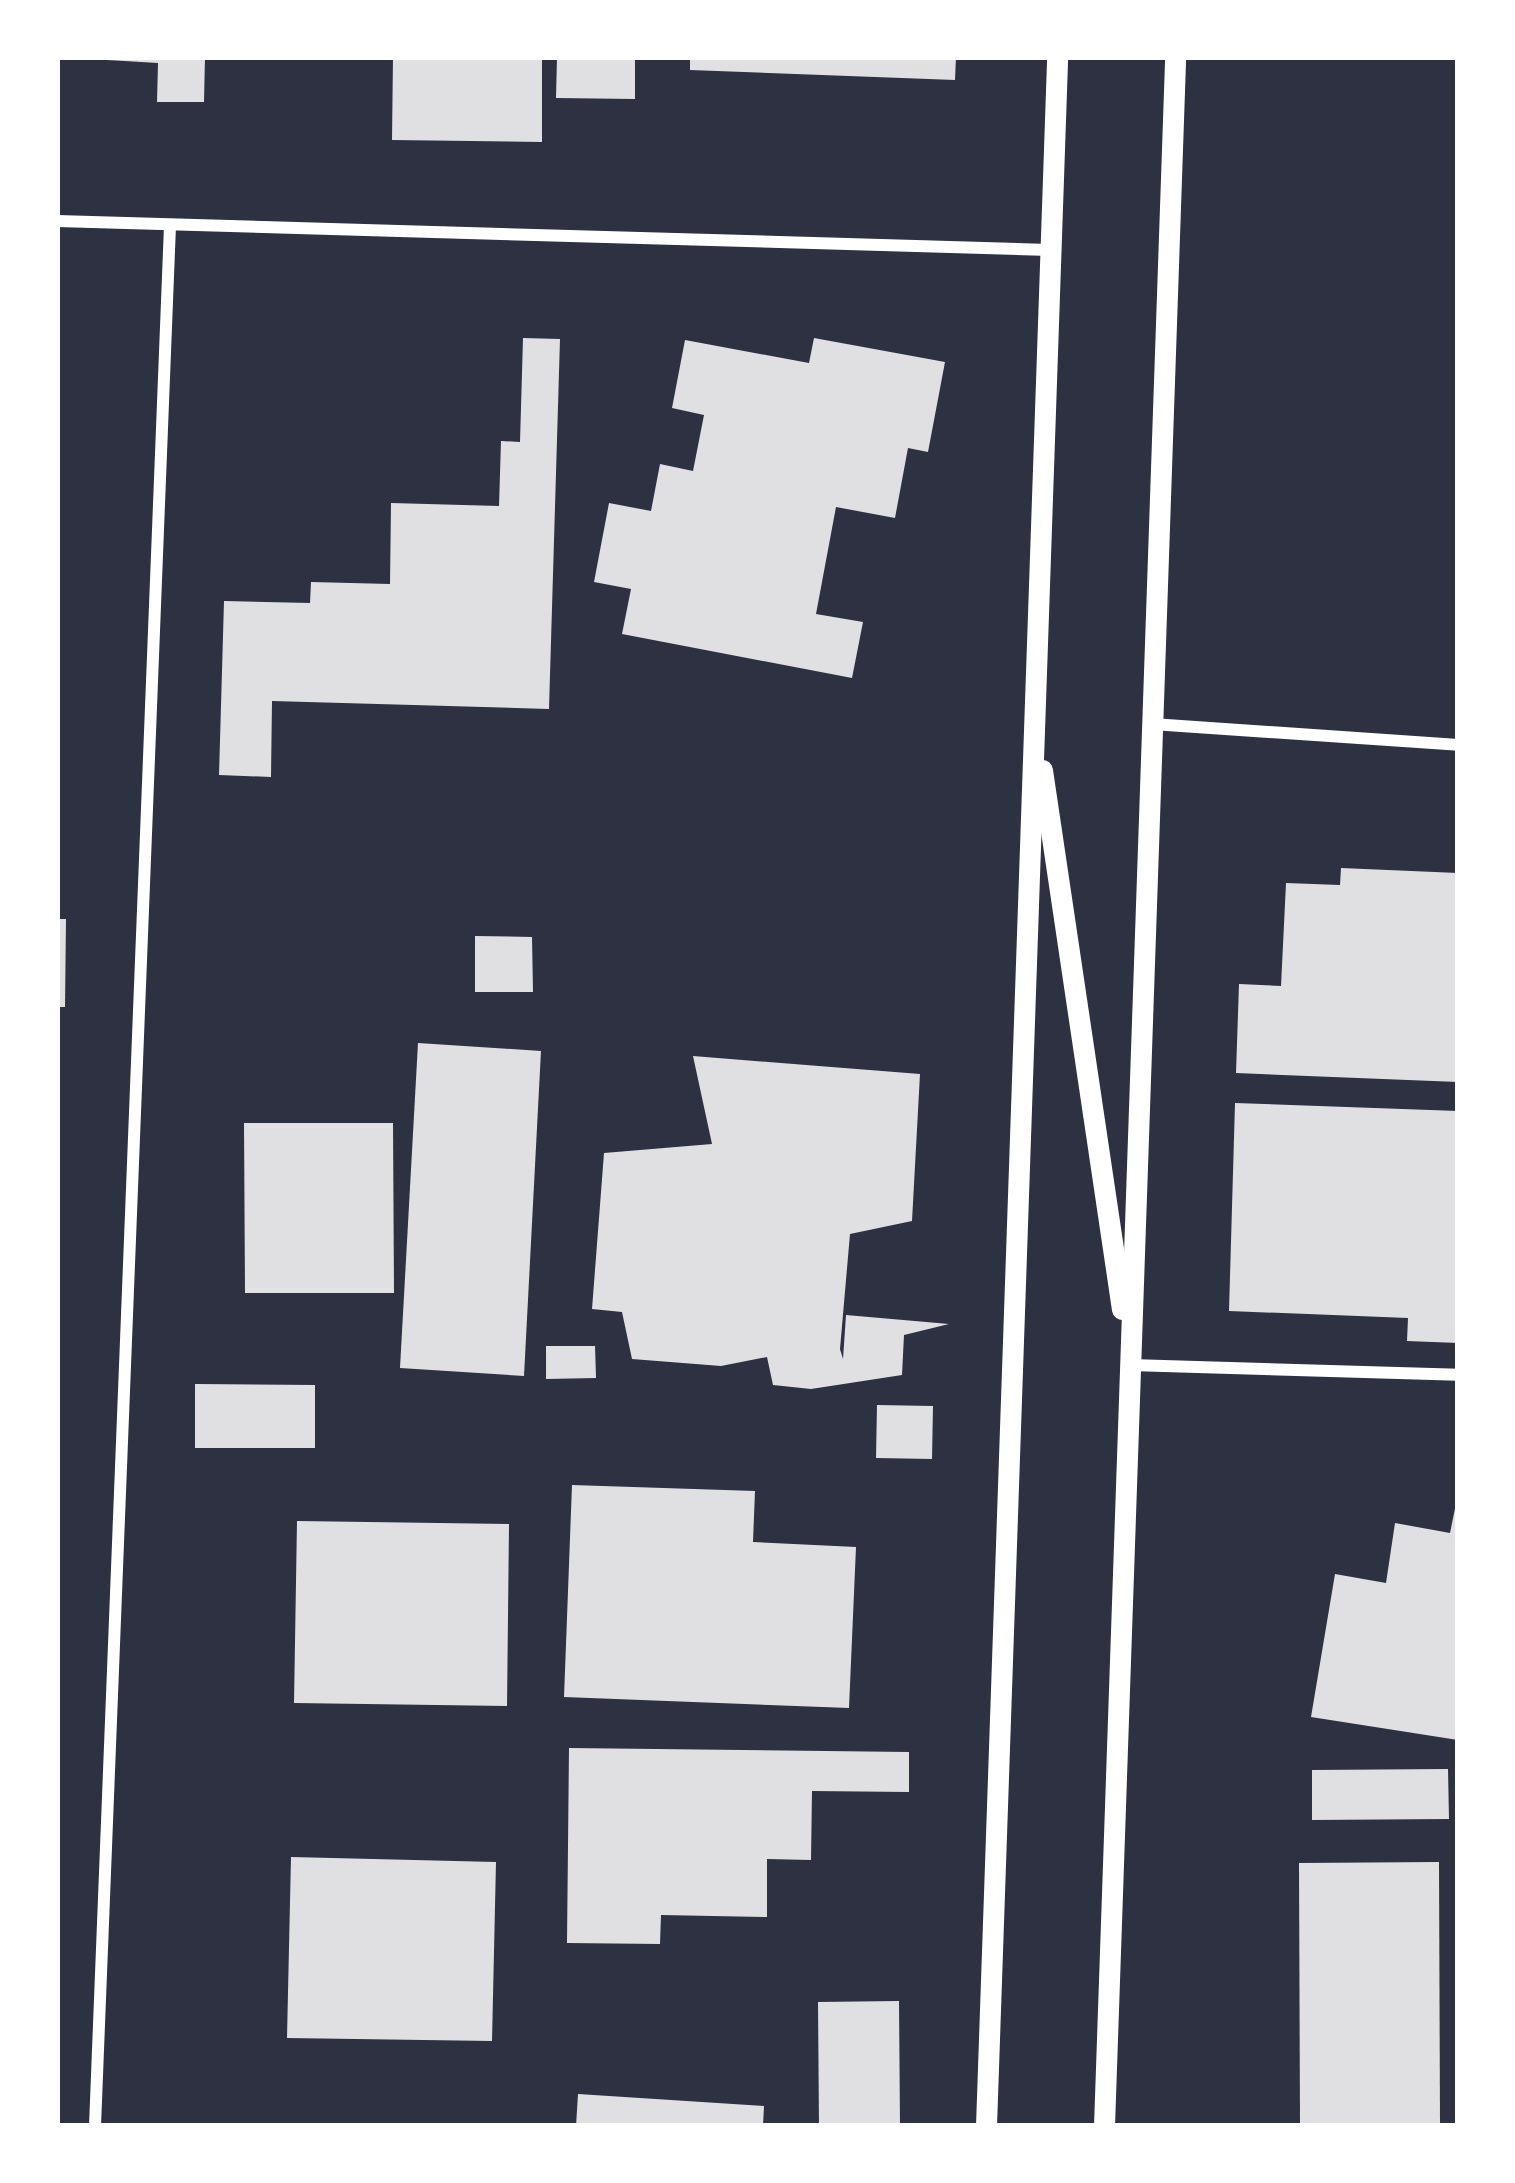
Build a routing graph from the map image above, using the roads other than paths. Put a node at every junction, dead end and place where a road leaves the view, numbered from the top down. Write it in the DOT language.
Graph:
graph roads {
  1 [pos="1057,57"];
  2 [pos="1175,57"];
  3 [pos="57,221"];
  4 [pos="170,225"];
  5 [pos="1050,250"];
  6 [pos="1034,716"];
  7 [pos="1152,724"];
  8 [pos="1458,745"];
  9 [pos="1130,1365"];
  10 [pos="1458,1375"];
  11 [pos="95,2126"];
  12 [pos="986,2126"];
  13 [pos="1104,2126"];
  1 -- 5 [label="street"];
  2 -- 7 [label="street"];
  3 -- 4 [label="street"];
  4 -- 5 [label="street"];
  4 -- 11 [label="street"];
  5 -- 6 [label="street"];
  6 -- 9 [label="street"];
  6 -- 12 [label="street"];
  7 -- 8 [label="street"];
  7 -- 9 [label="street"];
  9 -- 10 [label="street"];
  9 -- 13 [label="street"];
}
